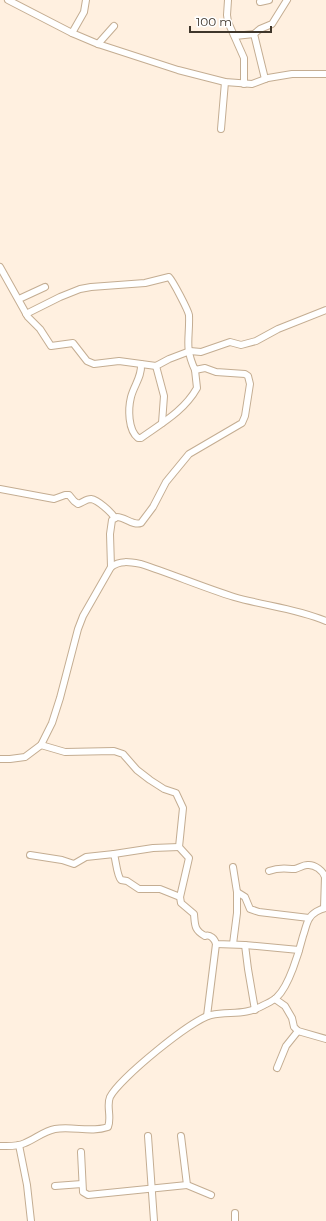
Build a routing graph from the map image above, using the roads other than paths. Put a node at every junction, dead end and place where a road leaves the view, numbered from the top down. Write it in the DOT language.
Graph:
graph roads {
  1 [pos="8,0"];
  2 [pos="86,0"];
  3 [pos="228,0"];
  4 [pos="269,0"];
  5 [pos="287,0"];
  6 [pos="260,2"];
  7 [pos="114,26"];
  8 [pos="72,33"];
  9 [pos="254,34"];
  10 [pos="235,36"];
  11 [pos="98,44"];
  12 [pos="326,74"];
  13 [pos="265,79"];
  14 [pos="225,82"];
  15 [pos="244,84"];
  16 [pos="221,129"];
  17 [pos="0,267"];
  18 [pos="45,287"];
  19 [pos="19,299"];
  20 [pos="326,310"];
  21 [pos="26,314"];
  22 [pos="188,352"];
  23 [pos="141,364"];
  24 [pos="156,366"];
  25 [pos="195,370"];
  26 [pos="162,423"];
  27 [pos="0,489"];
  28 [pos="115,518"];
  29 [pos="111,567"];
  30 [pos="326,621"];
  31 [pos="41,745"];
  32 [pos="0,759"];
  33 [pos="179,847"];
  34 [pos="114,854"];
  35 [pos="30,855"];
  36 [pos="234,867"];
  37 [pos="269,871"];
  38 [pos="237,892"];
  39 [pos="180,897"];
  40 [pos="325,908"];
  41 [pos="309,918"];
  42 [pos="216,944"];
  43 [pos="233,944"];
  44 [pos="245,945"];
  45 [pos="299,950"];
  46 [pos="275,999"];
  47 [pos="255,1010"];
  48 [pos="207,1016"];
  49 [pos="298,1031"];
  50 [pos="326,1039"];
  51 [pos="277,1068"];
  52 [pos="148,1136"];
  53 [pos="181,1136"];
  54 [pos="19,1145"];
  55 [pos="0,1146"];
  56 [pos="81,1152"];
  57 [pos="82,1184"];
  58 [pos="187,1184"];
  59 [pos="55,1186"];
  60 [pos="152,1189"];
  61 [pos="211,1195"];
  62 [pos="235,1213"];
  63 [pos="31,1221"];
  64 [pos="154,1221"];
  65 [pos="235,1221"];
  1 -- 8 [label="street"];
  2 -- 8 [label="street"];
  3 -- 10 [label="street"];
  4 -- 6 [label="street"];
  5 -- 9 [label="street"];
  7 -- 11 [label="street"];
  8 -- 11 [label="street"];
  9 -- 10 [label="street"];
  9 -- 13 [label="street"];
  10 -- 15 [label="street"];
  11 -- 14 [label="street"];
  12 -- 13 [label="street"];
  13 -- 15 [label="street"];
  14 -- 15 [label="street"];
  14 -- 16 [label="street"];
  17 -- 19 [label="street"];
  18 -- 19 [label="street"];
  19 -- 21 [label="street"];
  20 -- 22 [label="street"];
  21 -- 22 [label="street"];
  21 -- 23 [label="street"];
  22 -- 24 [label="street"];
  22 -- 25 [label="street"];
  23 -- 24 [label="street"];
  23 -- 26 [label="street"];
  24 -- 26 [label="street"];
  25 -- 26 [label="street"];
  25 -- 28 [label="street"];
  27 -- 28 [label="street"];
  28 -- 29 [label="street"];
  29 -- 30 [label="street"];
  29 -- 31 [label="street"];
  31 -- 32 [label="street"];
  31 -- 33 [label="street"];
  33 -- 34 [label="street"];
  33 -- 39 [label="street"];
  34 -- 35 [label="street"];
  34 -- 39 [label="street"];
  36 -- 38 [label="street"];
  37 -- 40 [label="street"];
  38 -- 41 [label="street"];
  38 -- 43 [label="street"];
  39 -- 42 [label="street"];
  40 -- 41 [label="street"];
  41 -- 45 [label="street"];
  42 -- 43 [label="street"];
  42 -- 48 [label="street"];
  43 -- 44 [label="street"];
  44 -- 45 [label="street"];
  44 -- 47 [label="street"];
  45 -- 46 [label="street"];
  46 -- 47 [label="street"];
  46 -- 49 [label="street"];
  47 -- 48 [label="street"];
  48 -- 54 [label="street"];
  49 -- 50 [label="street"];
  49 -- 51 [label="street"];
  52 -- 60 [label="street"];
  53 -- 58 [label="street"];
  54 -- 55 [label="street"];
  54 -- 63 [label="street"];
  56 -- 57 [label="street"];
  57 -- 59 [label="street"];
  57 -- 60 [label="street"];
  58 -- 60 [label="street"];
  58 -- 61 [label="street"];
  60 -- 64 [label="street"];
  62 -- 65 [label="street"];
}
